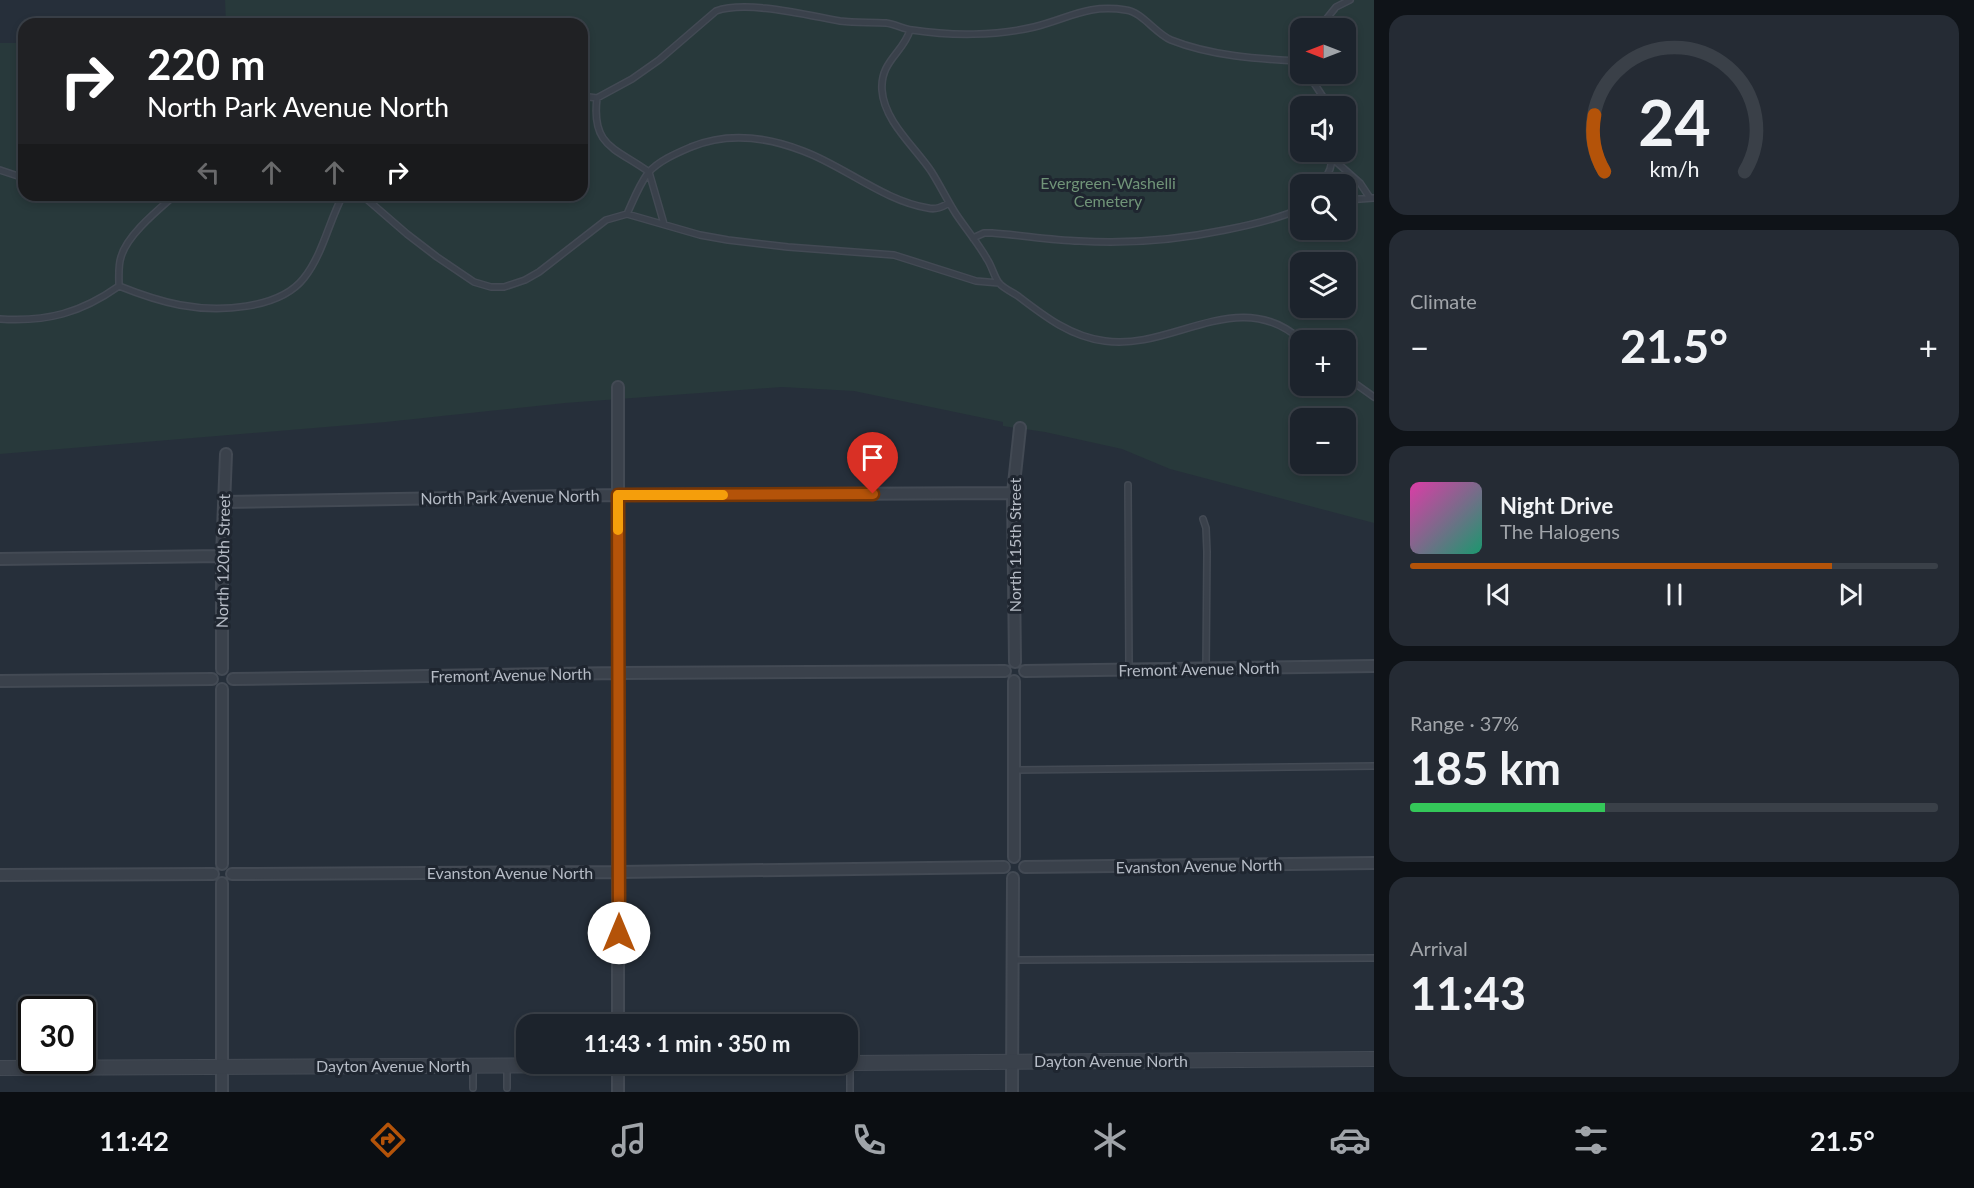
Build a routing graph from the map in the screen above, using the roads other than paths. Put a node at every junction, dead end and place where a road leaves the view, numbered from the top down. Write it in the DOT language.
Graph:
graph roads {
  1 [pos="1350,0"];
  2 [pos="1328,18"];
  3 [pos="910,30"];
  4 [pos="1290,60"];
  5 [pos="588,97"];
  6 [pos="597,98"];
  7 [pos="1337,162"];
  8 [pos="0,170"];
  9 [pos="649,172"];
  10 [pos="18,176"];
  11 [pos="1372,198"];
  12 [pos="1356,199"];
  13 [pos="169,201"];
  14 [pos="340,201"];
  15 [pos="369,201"];
  16 [pos="949,202"];
  17 [pos="1290,212"];
  18 [pos="627,214"];
  19 [pos="664,224"];
  20 [pos="973,238"];
  21 [pos="999,283"];
  22 [pos="119,286"];
  23 [pos="0,320"];
  24 [pos="1290,331"];
  25 [pos="1356,384"];
  26 [pos="618,387"];
  27 [pos="1374,397"];
  28 [pos="1020,428"];
  29 [pos="226,454"];
  30 [pos="1128,485"];
  31 [pos="1013,493"];
  32 [pos="618,495"];
  33 [pos="224,502"];
  34 [pos="1203,519"];
  35 [pos="222,556"];
  36 [pos="0,559"];
  37 [pos="1015,662"];
  38 [pos="1374,666"];
  39 [pos="1206,668"];
  40 [pos="222,669"];
  41 [pos="1129,669"];
  42 [pos="1005,671"];
  43 [pos="1025,671"];
  44 [pos="618,673"];
  45 [pos="213,679"];
  46 [pos="233,679"];
  47 [pos="0,681"];
  48 [pos="1014,681"];
  49 [pos="222,689"];
  50 [pos="1374,766"];
  51 [pos="1014,770"];
  52 [pos="1014,857"];
  53 [pos="1374,863"];
  54 [pos="222,864"];
  55 [pos="1004,867"];
  56 [pos="1025,867"];
  57 [pos="619,872"];
  58 [pos="213,874"];
  59 [pos="232,874"];
  60 [pos="0,875"];
  61 [pos="1013,878"];
  62 [pos="222,883"];
  63 [pos="1374,958"];
  64 [pos="1013,960"];
  65 [pos="618,1014"];
  66 [pos="1374,1059"];
  67 [pos="1011,1061"];
  68 [pos="858,1063"];
  69 [pos="222,1066"];
  70 [pos="472,1066"];
  71 [pos="507,1066"];
  72 [pos="516,1066"];
  73 [pos="0,1068"];
  74 [pos="618,1074"];
  75 [pos="849,1074"];
  76 [pos="472,1088"];
  77 [pos="507,1088"];
  78 [pos="222,1092"];
  79 [pos="618,1092"];
  80 [pos="850,1092"];
  81 [pos="1012,1092"];
  1 -- 2 [label="lane"];
  3 -- 4 [label="lane"];
  3 -- 6 [label="lane"];
  3 -- 16 [label="lane"];
  5 -- 6 [label="lane"];
  6 -- 9 [label="lane"];
  7 -- 11 [label="lane"];
  8 -- 10 [label="lane"];
  9 -- 16 [label="lane"];
  9 -- 18 [label="lane"];
  9 -- 19 [label="lane"];
  11 -- 12 [label="lane"];
  13 -- 22 [label="lane"];
  14 -- 22 [label="lane"];
  15 -- 18 [label="lane"];
  16 -- 20 [label="lane"];
  17 -- 20 [label="lane"];
  18 -- 19 [label="lane"];
  19 -- 21 [label="lane"];
  20 -- 21 [label="lane"];
  21 -- 24 [label="lane"];
  22 -- 23 [label="lane"];
  25 -- 27 [label="lane"];
  26 -- 32 [label="street"];
  28 -- 31 [label="street, North 115th Street"];
  29 -- 33 [label="street, North 120th Street"];
  30 -- 41 [label="lane"];
  31 -- 32 [label="street, North Park Avenue North"];
  31 -- 37 [label="street, North 115th Street"];
  32 -- 33 [label="street, North Park Avenue North"];
  32 -- 44 [label="street"];
  33 -- 35 [label="street, North 120th Street"];
  34 -- 39 [label="lane"];
  35 -- 36 [label="street"];
  35 -- 40 [label="street, North 120th Street"];
  37 -- 42 [label="street"];
  37 -- 43 [label="street"];
  38 -- 39 [label="street, Fremont Avenue North"];
  39 -- 41 [label="street, Fremont Avenue North"];
  40 -- 45 [label="street"];
  40 -- 46 [label="street"];
  41 -- 43 [label="street, Fremont Avenue North"];
  42 -- 44 [label="street, Fremont Avenue North"];
  42 -- 48 [label="street"];
  43 -- 48 [label="street"];
  44 -- 46 [label="street, Fremont Avenue North"];
  44 -- 57 [label="street"];
  45 -- 47 [label="street"];
  45 -- 49 [label="street"];
  46 -- 49 [label="street"];
  48 -- 51 [label="street"];
  49 -- 54 [label="street"];
  50 -- 51 [label="lane"];
  51 -- 52 [label="street"];
  52 -- 55 [label="street"];
  52 -- 56 [label="street"];
  53 -- 56 [label="street, Evanston Avenue North"];
  54 -- 58 [label="street"];
  54 -- 59 [label="street"];
  55 -- 57 [label="street, Evanston Avenue North"];
  55 -- 61 [label="street"];
  56 -- 61 [label="street"];
  57 -- 59 [label="street, Evanston Avenue North"];
  57 -- 65 [label="street"];
  58 -- 60 [label="street"];
  58 -- 62 [label="street"];
  59 -- 62 [label="street"];
  61 -- 64 [label="street"];
  62 -- 69 [label="street"];
  63 -- 64 [label="lane"];
  64 -- 67 [label="street"];
  66 -- 67 [label="street, Dayton Avenue North"];
  67 -- 68 [label="street, Dayton Avenue North"];
  67 -- 81 [label="street"];
  69 -- 70 [label="street, Dayton Avenue North"];
  69 -- 73 [label="street, Dayton Avenue North"];
  69 -- 78 [label="street"];
  70 -- 71 [label="street, Dayton Avenue North"];
  70 -- 76 [label="lane"];
  71 -- 72 [label="street, Dayton Avenue North"];
  71 -- 77 [label="lane"];
  74 -- 79 [label="street"];
  75 -- 80 [label="lane"];
}
